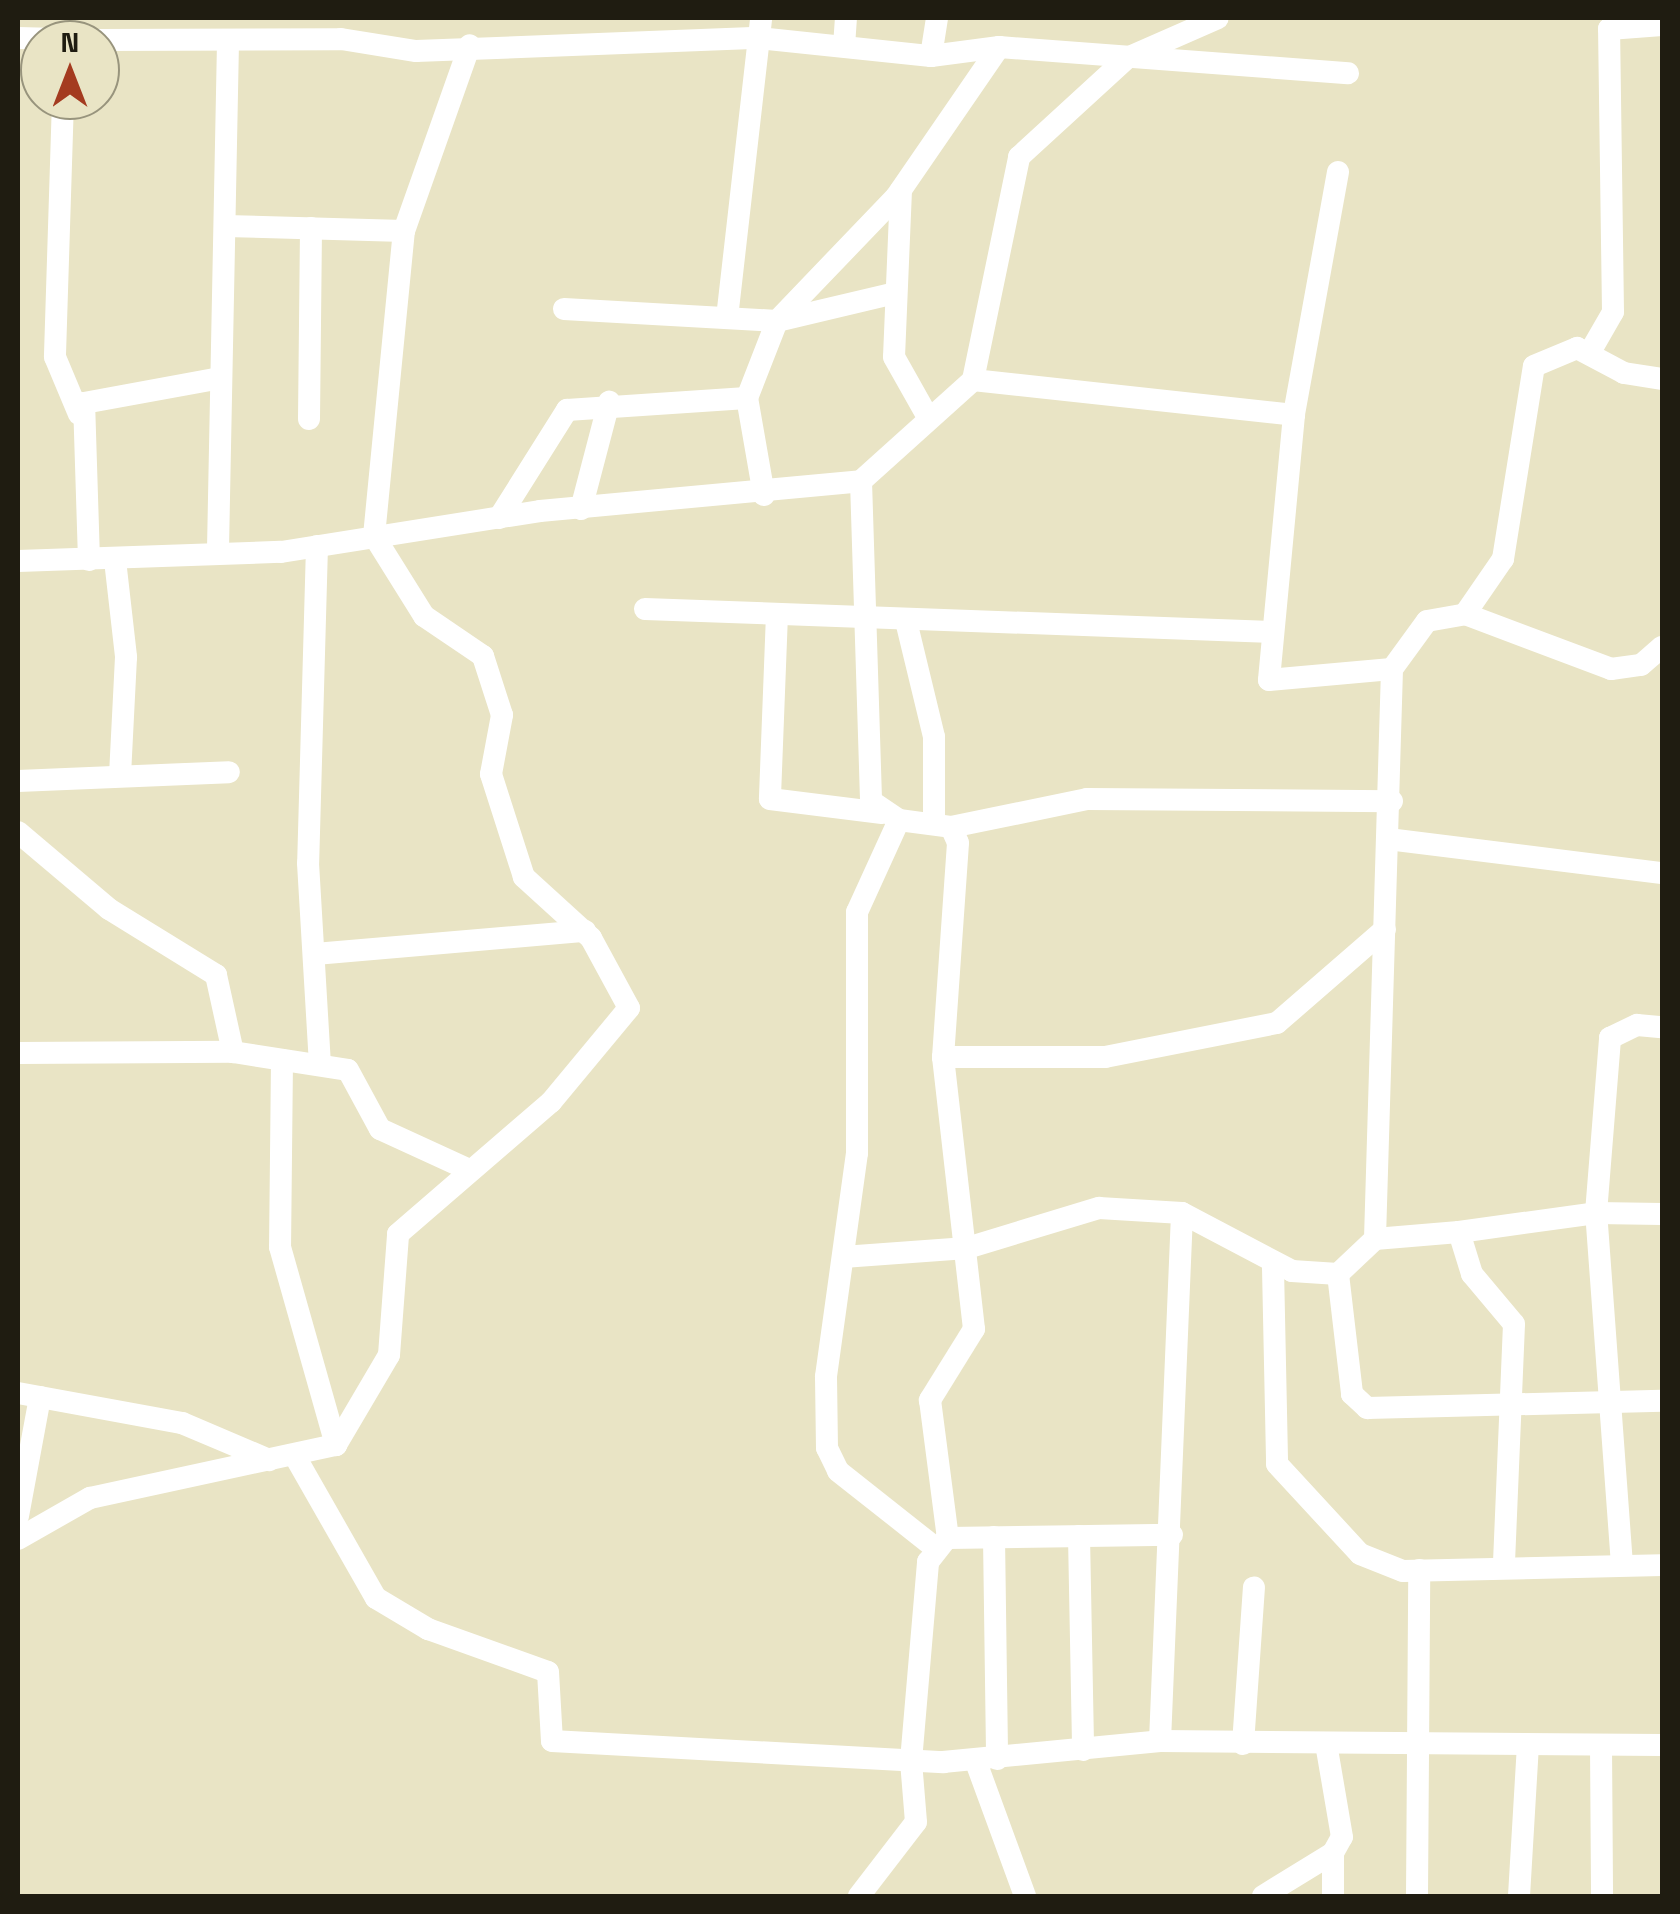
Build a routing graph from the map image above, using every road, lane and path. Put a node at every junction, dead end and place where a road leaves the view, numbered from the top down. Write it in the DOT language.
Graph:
graph roads {
  1 [pos="846,18"];
  2 [pos="937,18"];
  3 [pos="1218,18"];
  4 [pos="1651,21"];
  5 [pos="342,28"];
  6 [pos="760,28"];
  7 [pos="150,29"];
  8 [pos="120,35"];
  9 [pos="228,40"];
  10 [pos="470,45"];
  11 [pos="844,46"];
  12 [pos="999,47"];
  13 [pos="931,56"];
  14 [pos="1126,58"];
  15 [pos="1348,73"];
  16 [pos="62,120"];
  17 [pos="1338,172"];
  18 [pos="901,190"];
  19 [pos="225,226"];
  20 [pos="311,228"];
  21 [pos="404,231"];
  22 [pos="895,293"];
  23 [pos="564,309"];
  24 [pos="727,318"];
  25 [pos="777,321"];
  26 [pos="1590,352"];
  27 [pos="220,378"];
  28 [pos="1662,379"];
  29 [pos="974,380"];
  30 [pos="747,398"];
  31 [pos="608,402"];
  32 [pos="79,414"];
  33 [pos="1294,414"];
  34 [pos="309,419"];
  35 [pos="929,419"];
  36 [pos="861,481"];
  37 [pos="764,495"];
  38 [pos="582,509"];
  39 [pos="498,518"];
  40 [pos="374,536"];
  41 [pos="317,546"];
  42 [pos="218,549"];
  43 [pos="88,560"];
  44 [pos="115,560"];
  45 [pos="18,561"];
  46 [pos="645,609"];
  47 [pos="777,614"];
  48 [pos="1465,614"];
  49 [pos="862,621"];
  50 [pos="906,621"];
  51 [pos="1273,632"];
  52 [pos="1662,647"];
  53 [pos="1392,669"];
  54 [pos="229,772"];
  55 [pos="120,776"];
  56 [pos="18,781"];
  57 [pos="1392,801"];
  58 [pos="890,816"];
  59 [pos="943,826"];
  60 [pos="18,832"];
  61 [pos="1388,838"];
  62 [pos="1662,873"];
  63 [pos="1385,930"];
  64 [pos="585,932"];
  65 [pos="314,954"];
  66 [pos="1662,1027"];
  67 [pos="233,1052"];
  68 [pos="18,1053"];
  69 [pos="942,1056"];
  70 [pos="282,1060"];
  71 [pos="320,1066"];
  72 [pos="467,1169"];
  73 [pos="1182,1213"];
  74 [pos="1596,1213"];
  75 [pos="1662,1214"];
  76 [pos="1459,1232"];
  77 [pos="1375,1238"];
  78 [pos="968,1248"];
  79 [pos="843,1257"];
  80 [pos="1273,1268"];
  81 [pos="1338,1274"];
  82 [pos="29,1395"];
  83 [pos="1662,1400"];
  84 [pos="1606,1406"];
  85 [pos="1511,1407"];
  86 [pos="336,1445"];
  87 [pos="296,1458"];
  88 [pos="271,1461"];
  89 [pos="18,1516"];
  90 [pos="1079,1536"];
  91 [pos="1172,1536"];
  92 [pos="994,1537"];
  93 [pos="18,1540"];
  94 [pos="941,1542"];
  95 [pos="1622,1564"];
  96 [pos="1662,1565"];
  97 [pos="1504,1566"];
  98 [pos="1419,1570"];
  99 [pos="1254,1587"];
  100 [pos="1160,1741"];
  101 [pos="1244,1744"];
  102 [pos="1421,1745"];
  103 [pos="1601,1745"];
  104 [pos="1662,1745"];
  105 [pos="1528,1746"];
  106 [pos="1327,1749"];
  107 [pos="1084,1750"];
  108 [pos="911,1761"];
  109 [pos="986,1761"];
  110 [pos="1333,1853"];
  111 [pos="859,1896"];
  112 [pos="1026,1896"];
  113 [pos="1263,1896"];
  114 [pos="1333,1896"];
  115 [pos="1417,1896"];
  116 [pos="1519,1896"];
  117 [pos="1602,1896"];
  1 -- 11 [label="street"];
  2 -- 13 [label="street"];
  3 -- 14 [label="street"];
  4 -- 26 [label="street"];
  5 -- 9 [label="street"];
  5 -- 10 [label="street"];
  6 -- 10 [label="street"];
  6 -- 11 [label="street"];
  6 -- 24 [label="street"];
  7 -- 8 [label="street"];
  7 -- 9 [label="street"];
  9 -- 19 [label="street"];
  10 -- 21 [label="street"];
  11 -- 13 [label="street"];
  12 -- 13 [label="street"];
  12 -- 14 [label="street"];
  12 -- 18 [label="street"];
  14 -- 15 [label="street"];
  14 -- 29 [label="street"];
  16 -- 32 [label="street"];
  17 -- 33 [label="street"];
  18 -- 22 [label="street"];
  18 -- 25 [label="street"];
  19 -- 20 [label="street"];
  19 -- 27 [label="street"];
  20 -- 21 [label="street"];
  20 -- 34 [label="street"];
  21 -- 40 [label="street"];
  22 -- 25 [label="street"];
  22 -- 35 [label="street"];
  23 -- 24 [label="street"];
  24 -- 25 [label="street"];
  25 -- 30 [label="street"];
  26 -- 28 [label="street"];
  26 -- 48 [label="street"];
  27 -- 32 [label="street"];
  27 -- 42 [label="street"];
  29 -- 33 [label="street"];
  29 -- 35 [label="street"];
  30 -- 31 [label="street"];
  30 -- 37 [label="street"];
  31 -- 38 [label="street"];
  31 -- 39 [label="street"];
  32 -- 43 [label="street"];
  33 -- 51 [label="street"];
  35 -- 36 [label="street"];
  36 -- 37 [label="street"];
  36 -- 49 [label="street"];
  37 -- 38 [label="street"];
  38 -- 39 [label="street"];
  39 -- 40 [label="street"];
  40 -- 41 [label="street"];
  40 -- 64 [label="street"];
  41 -- 42 [label="street"];
  41 -- 65 [label="street"];
  42 -- 44 [label="street"];
  43 -- 44 [label="street"];
  43 -- 45 [label="street"];
  44 -- 55 [label="street"];
  46 -- 47 [label="street"];
  47 -- 49 [label="street"];
  47 -- 58 [label="street"];
  48 -- 52 [label="street"];
  48 -- 53 [label="street"];
  49 -- 50 [label="street"];
  49 -- 58 [label="street"];
  50 -- 51 [label="street"];
  50 -- 59 [label="street"];
  51 -- 53 [label="street"];
  53 -- 57 [label="street"];
  54 -- 55 [label="street"];
  55 -- 56 [label="street"];
  57 -- 59 [label="street"];
  57 -- 61 [label="street"];
  58 -- 59 [label="street"];
  58 -- 79 [label="street"];
  59 -- 69 [label="street"];
  60 -- 67 [label="street"];
  61 -- 62 [label="street"];
  61 -- 63 [label="street"];
  63 -- 69 [label="street"];
  63 -- 77 [label="street"];
  64 -- 65 [label="street"];
  64 -- 72 [label="street"];
  65 -- 71 [label="street"];
  66 -- 74 [label="street"];
  67 -- 68 [label="street"];
  67 -- 70 [label="street"];
  69 -- 78 [label="street"];
  70 -- 71 [label="street"];
  70 -- 86 [label="street"];
  71 -- 72 [label="street"];
  72 -- 86 [label="street"];
  73 -- 78 [label="street"];
  73 -- 80 [label="street"];
  73 -- 91 [label="street"];
  74 -- 75 [label="street"];
  74 -- 76 [label="street"];
  74 -- 84 [label="street"];
  76 -- 77 [label="street"];
  76 -- 85 [label="street"];
  77 -- 81 [label="street"];
  78 -- 79 [label="street"];
  78 -- 94 [label="street"];
  79 -- 94 [label="street"];
  80 -- 81 [label="street"];
  80 -- 98 [label="street"];
  81 -- 85 [label="street"];
  82 -- 88 [label="street"];
  82 -- 89 [label="street"];
  83 -- 84 [label="street"];
  84 -- 85 [label="street"];
  84 -- 95 [label="street"];
  85 -- 97 [label="street"];
  86 -- 87 [label="street"];
  87 -- 88 [label="street"];
  87 -- 108 [label="street"];
  88 -- 93 [label="street"];
  90 -- 91 [label="street"];
  90 -- 92 [label="street"];
  90 -- 107 [label="street"];
  91 -- 100 [label="street"];
  92 -- 94 [label="street"];
  92 -- 109 [label="street"];
  94 -- 108 [label="street"];
  95 -- 96 [label="street"];
  95 -- 97 [label="street"];
  97 -- 98 [label="street"];
  98 -- 102 [label="street"];
  99 -- 101 [label="street"];
  100 -- 101 [label="street"];
  100 -- 107 [label="street"];
  101 -- 106 [label="street"];
  102 -- 105 [label="street"];
  102 -- 106 [label="street"];
  102 -- 115 [label="street"];
  103 -- 104 [label="street"];
  103 -- 105 [label="street"];
  103 -- 117 [label="street"];
  105 -- 116 [label="street"];
  106 -- 110 [label="street"];
  107 -- 109 [label="street"];
  108 -- 109 [label="street"];
  108 -- 111 [label="street"];
  109 -- 112 [label="street"];
  110 -- 113 [label="street"];
  110 -- 114 [label="street"];
}
